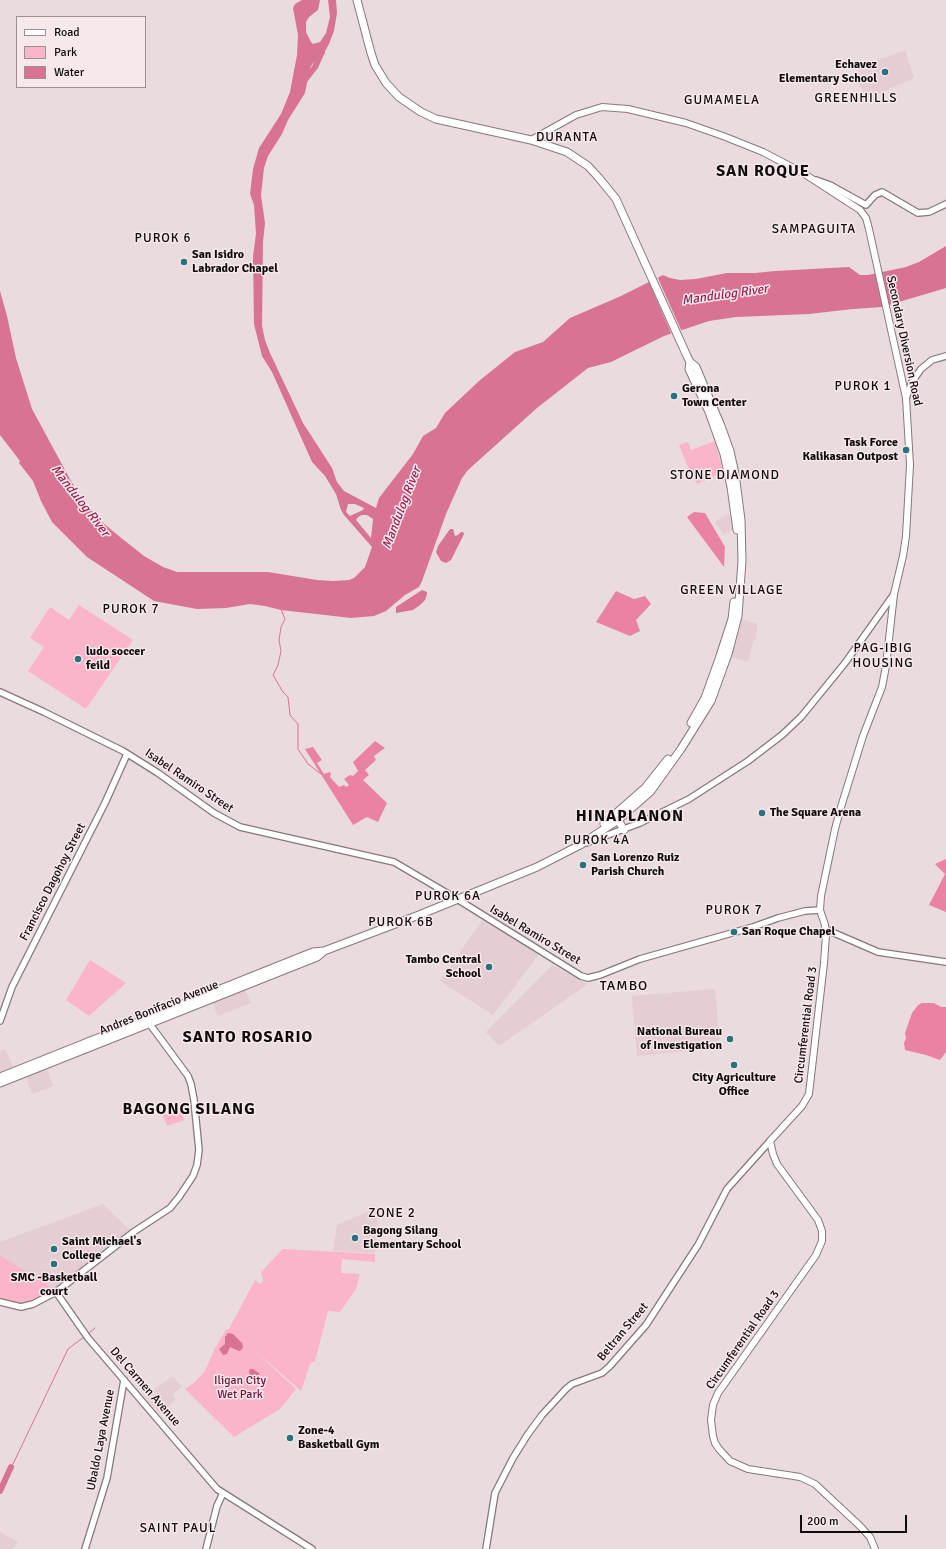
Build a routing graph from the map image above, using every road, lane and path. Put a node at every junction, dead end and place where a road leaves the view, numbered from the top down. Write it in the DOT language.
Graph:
graph roads {
  1 [pos="357,0"];
  2 [pos="531,140"];
  3 [pos="816,180"];
  4 [pos="946,204"];
  5 [pos="946,356"];
  6 [pos="688,359"];
  7 [pos="906,398"];
  8 [pos="894,594"];
  9 [pos="0,692"];
  10 [pos="125,753"];
  11 [pos="618,820"];
  12 [pos="624,830"];
  13 [pos="580,845"];
  14 [pos="457,899"];
  15 [pos="820,910"];
  16 [pos="825,929"];
  17 [pos="324,951"];
  18 [pos="946,962"];
  19 [pos="0,1021"];
  20 [pos="149,1023"];
  21 [pos="0,1077"];
  22 [pos="0,1083"];
  23 [pos="770,1141"];
  24 [pos="56,1292"];
  25 [pos="0,1302"];
  26 [pos="124,1380"];
  27 [pos="223,1493"];
  28 [pos="85,1549"];
  29 [pos="206,1549"];
  30 [pos="312,1549"];
  31 [pos="486,1549"];
  32 [pos="875,1549"];
  1 -- 2 [label="highway, Andres Bonifacio Avenue"];
  2 -- 3 [label="main road, Secondary Diversion Road"];
  2 -- 6 [label="highway, Andres Bonifacio Avenue"];
  3 -- 4 [label="street"];
  3 -- 7 [label="main road, Secondary Diversion Road"];
  5 -- 7 [label="street"];
  6 -- 11 [label="highway, Andres Bonifacio Avenue"];
  6 -- 13 [label="highway, Andres Bonifacio Avenue"];
  7 -- 8 [label="main road, Secondary Diversion Road"];
  8 -- 12 [label="street, Secondary Diversion Road"];
  8 -- 15 [label="main road, Circumferential Road 3"];
  9 -- 10 [label="street, Isabel Ramiro Street"];
  10 -- 14 [label="street, Isabel Ramiro Street"];
  10 -- 19 [label="street, Francisco Dagohoy Street"];
  11 -- 12 [label="highway"];
  11 -- 13 [label="highway, Andres Bonifacio Avenue"];
  12 -- 13 [label="street, Secondary Diversion Road"];
  13 -- 14 [label="highway, Andres Bonifacio Avenue"];
  14 -- 15 [label="street, Isabel Ramiro Street"];
  14 -- 17 [label="highway, Andres Bonifacio Avenue"];
  15 -- 16 [label="main road, Circumferential Road 3"];
  16 -- 18 [label="street"];
  16 -- 23 [label="main road, Circumferential Road 3"];
  17 -- 20 [label="highway, Andres Bonifacio Avenue"];
  17 -- 21 [label="highway, Andres Bonifacio Avenue"];
  20 -- 22 [label="highway, Andres Bonifacio Avenue"];
  20 -- 24 [label="street"];
  23 -- 31 [label="street, Beltran Street"];
  23 -- 32 [label="main road, Circumferential Road 3"];
  24 -- 25 [label="street"];
  24 -- 26 [label="street, Del Carmen Avenue"];
  26 -- 27 [label="street, Del Carmen Avenue"];
  26 -- 28 [label="street, Ubaldo Laya Avenue"];
  27 -- 29 [label="street"];
  27 -- 30 [label="street, Del Carmen Avenue"];
}
